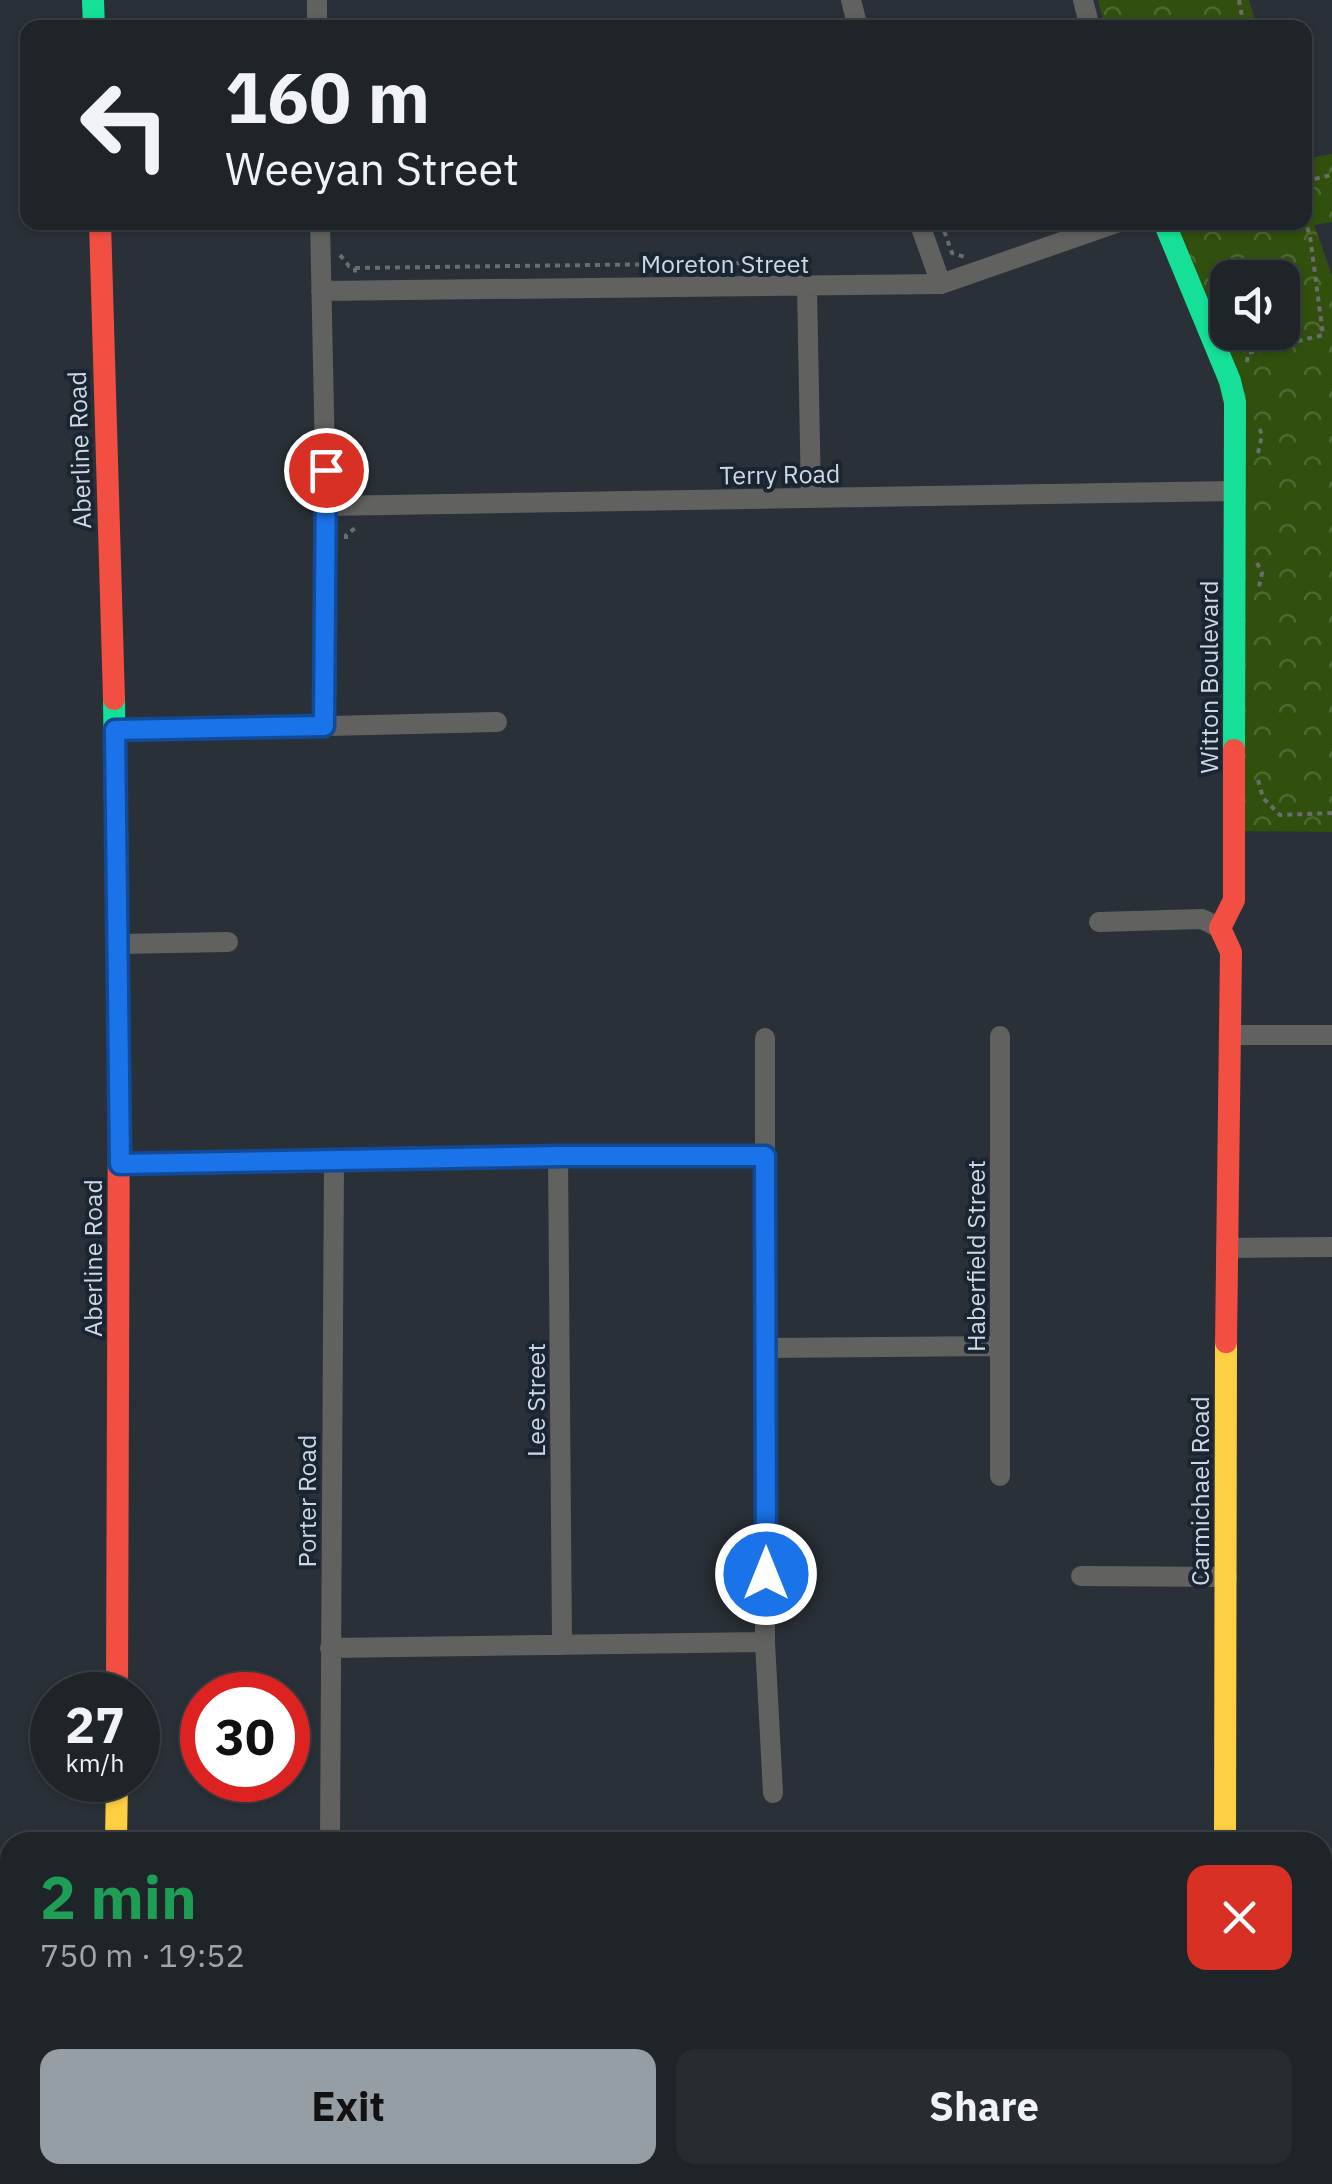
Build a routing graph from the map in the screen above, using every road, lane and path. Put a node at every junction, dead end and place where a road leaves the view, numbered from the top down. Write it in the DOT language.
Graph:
graph roads {
  1 [pos="100,230"];
  2 [pos="320,230"];
  3 [pos="922,230"];
  4 [pos="944,230"];
  5 [pos="1097,230"];
  6 [pos="1167,230"];
  7 [pos="1308,230"];
  8 [pos="340,240"];
  9 [pos="968,258"];
  10 [pos="752,263"];
  11 [pos="355,268"];
  12 [pos="941,284"];
  13 [pos="807,287"];
  14 [pos="356,290"];
  15 [pos="321,292"];
  16 [pos="1250,372"];
  17 [pos="1256,417"];
  18 [pos="344,427"];
  19 [pos="1256,456"];
  20 [pos="376,486"];
  21 [pos="1234,491"];
  22 [pos="810,498"];
  23 [pos="326,506"];
  24 [pos="374,525"];
  25 [pos="346,554"];
  26 [pos="1257,564"];
  27 [pos="1256,598"];
  28 [pos="497,722"];
  29 [pos="324,726"];
  30 [pos="115,730"];
  31 [pos="1256,777"];
  32 [pos="1332,812"];
  33 [pos="1100,922"];
  34 [pos="1220,928"];
  35 [pos="228,942"];
  36 [pos="118,944"];
  37 [pos="1231,1035"];
  38 [pos="1332,1035"];
  39 [pos="1000,1036"];
  40 [pos="765,1038"];
  41 [pos="1231,1140"];
  42 [pos="558,1156"];
  43 [pos="765,1156"];
  44 [pos="334,1160"];
  45 [pos="120,1164"];
  46 [pos="1332,1246"];
  47 [pos="1226,1248"];
  48 [pos="1000,1346"];
  49 [pos="766,1348"];
  50 [pos="1000,1476"];
  51 [pos="1082,1576"];
  52 [pos="1226,1577"];
  53 [pos="765,1642"];
  54 [pos="562,1645"];
  55 [pos="330,1648"];
  56 [pos="117,1672"];
  57 [pos="773,1793"];
  58 [pos="116,1802"];
  59 [pos="116,1832"];
  60 [pos="330,1832"];
  61 [pos="1226,1832"];
  1 -- 30 [label="street, Aberline Road"];
  2 -- 15 [label="street"];
  3 -- 12 [label="street"];
  4 -- 9 [label="path"];
  5 -- 12 [label="street, Moreton Street"];
  6 -- 21 [label="street, Witton Boulevard"];
  7 -- 16 [label="path"];
  8 -- 11 [label="path"];
  10 -- 11 [label="path"];
  11 -- 14 [label="path"];
  12 -- 13 [label="street, Moreton Street"];
  13 -- 14 [label="street, Moreton Street"];
  13 -- 22 [label="street"];
  14 -- 15 [label="street, Moreton Street"];
  15 -- 23 [label="street"];
  17 -- 19 [label="path"];
  18 -- 20 [label="path"];
  21 -- 22 [label="street, Terry Road"];
  21 -- 34 [label="street, Witton Boulevard"];
  22 -- 23 [label="street, Terry Road"];
  23 -- 29 [label="street"];
  24 -- 25 [label="path"];
  26 -- 27 [label="path"];
  28 -- 29 [label="street"];
  29 -- 30 [label="street"];
  30 -- 36 [label="street, Aberline Road"];
  31 -- 32 [label="path"];
  33 -- 34 [label="street"];
  34 -- 37 [label="street, Witton Boulevard"];
  35 -- 36 [label="street"];
  36 -- 45 [label="street, Aberline Road"];
  37 -- 38 [label="street"];
  37 -- 41 [label="street, Witton Boulevard"];
  39 -- 48 [label="street, Haberfield Street"];
  40 -- 43 [label="street"];
  41 -- 47 [label="street, Carmichael Road"];
  42 -- 43 [label="street"];
  42 -- 44 [label="street"];
  42 -- 54 [label="street, Lee Street"];
  43 -- 49 [label="street"];
  44 -- 45 [label="street"];
  44 -- 55 [label="street, Porter Road"];
  45 -- 56 [label="street, Aberline Road"];
  46 -- 47 [label="street"];
  47 -- 52 [label="street, Carmichael Road"];
  48 -- 49 [label="street"];
  48 -- 50 [label="street, Haberfield Street"];
  49 -- 53 [label="street"];
  51 -- 52 [label="street"];
  52 -- 61 [label="street, Carmichael Road"];
  53 -- 54 [label="street"];
  53 -- 57 [label="street"];
  54 -- 55 [label="street"];
  55 -- 60 [label="street, Porter Road"];
  58 -- 59 [label="street"];
}
